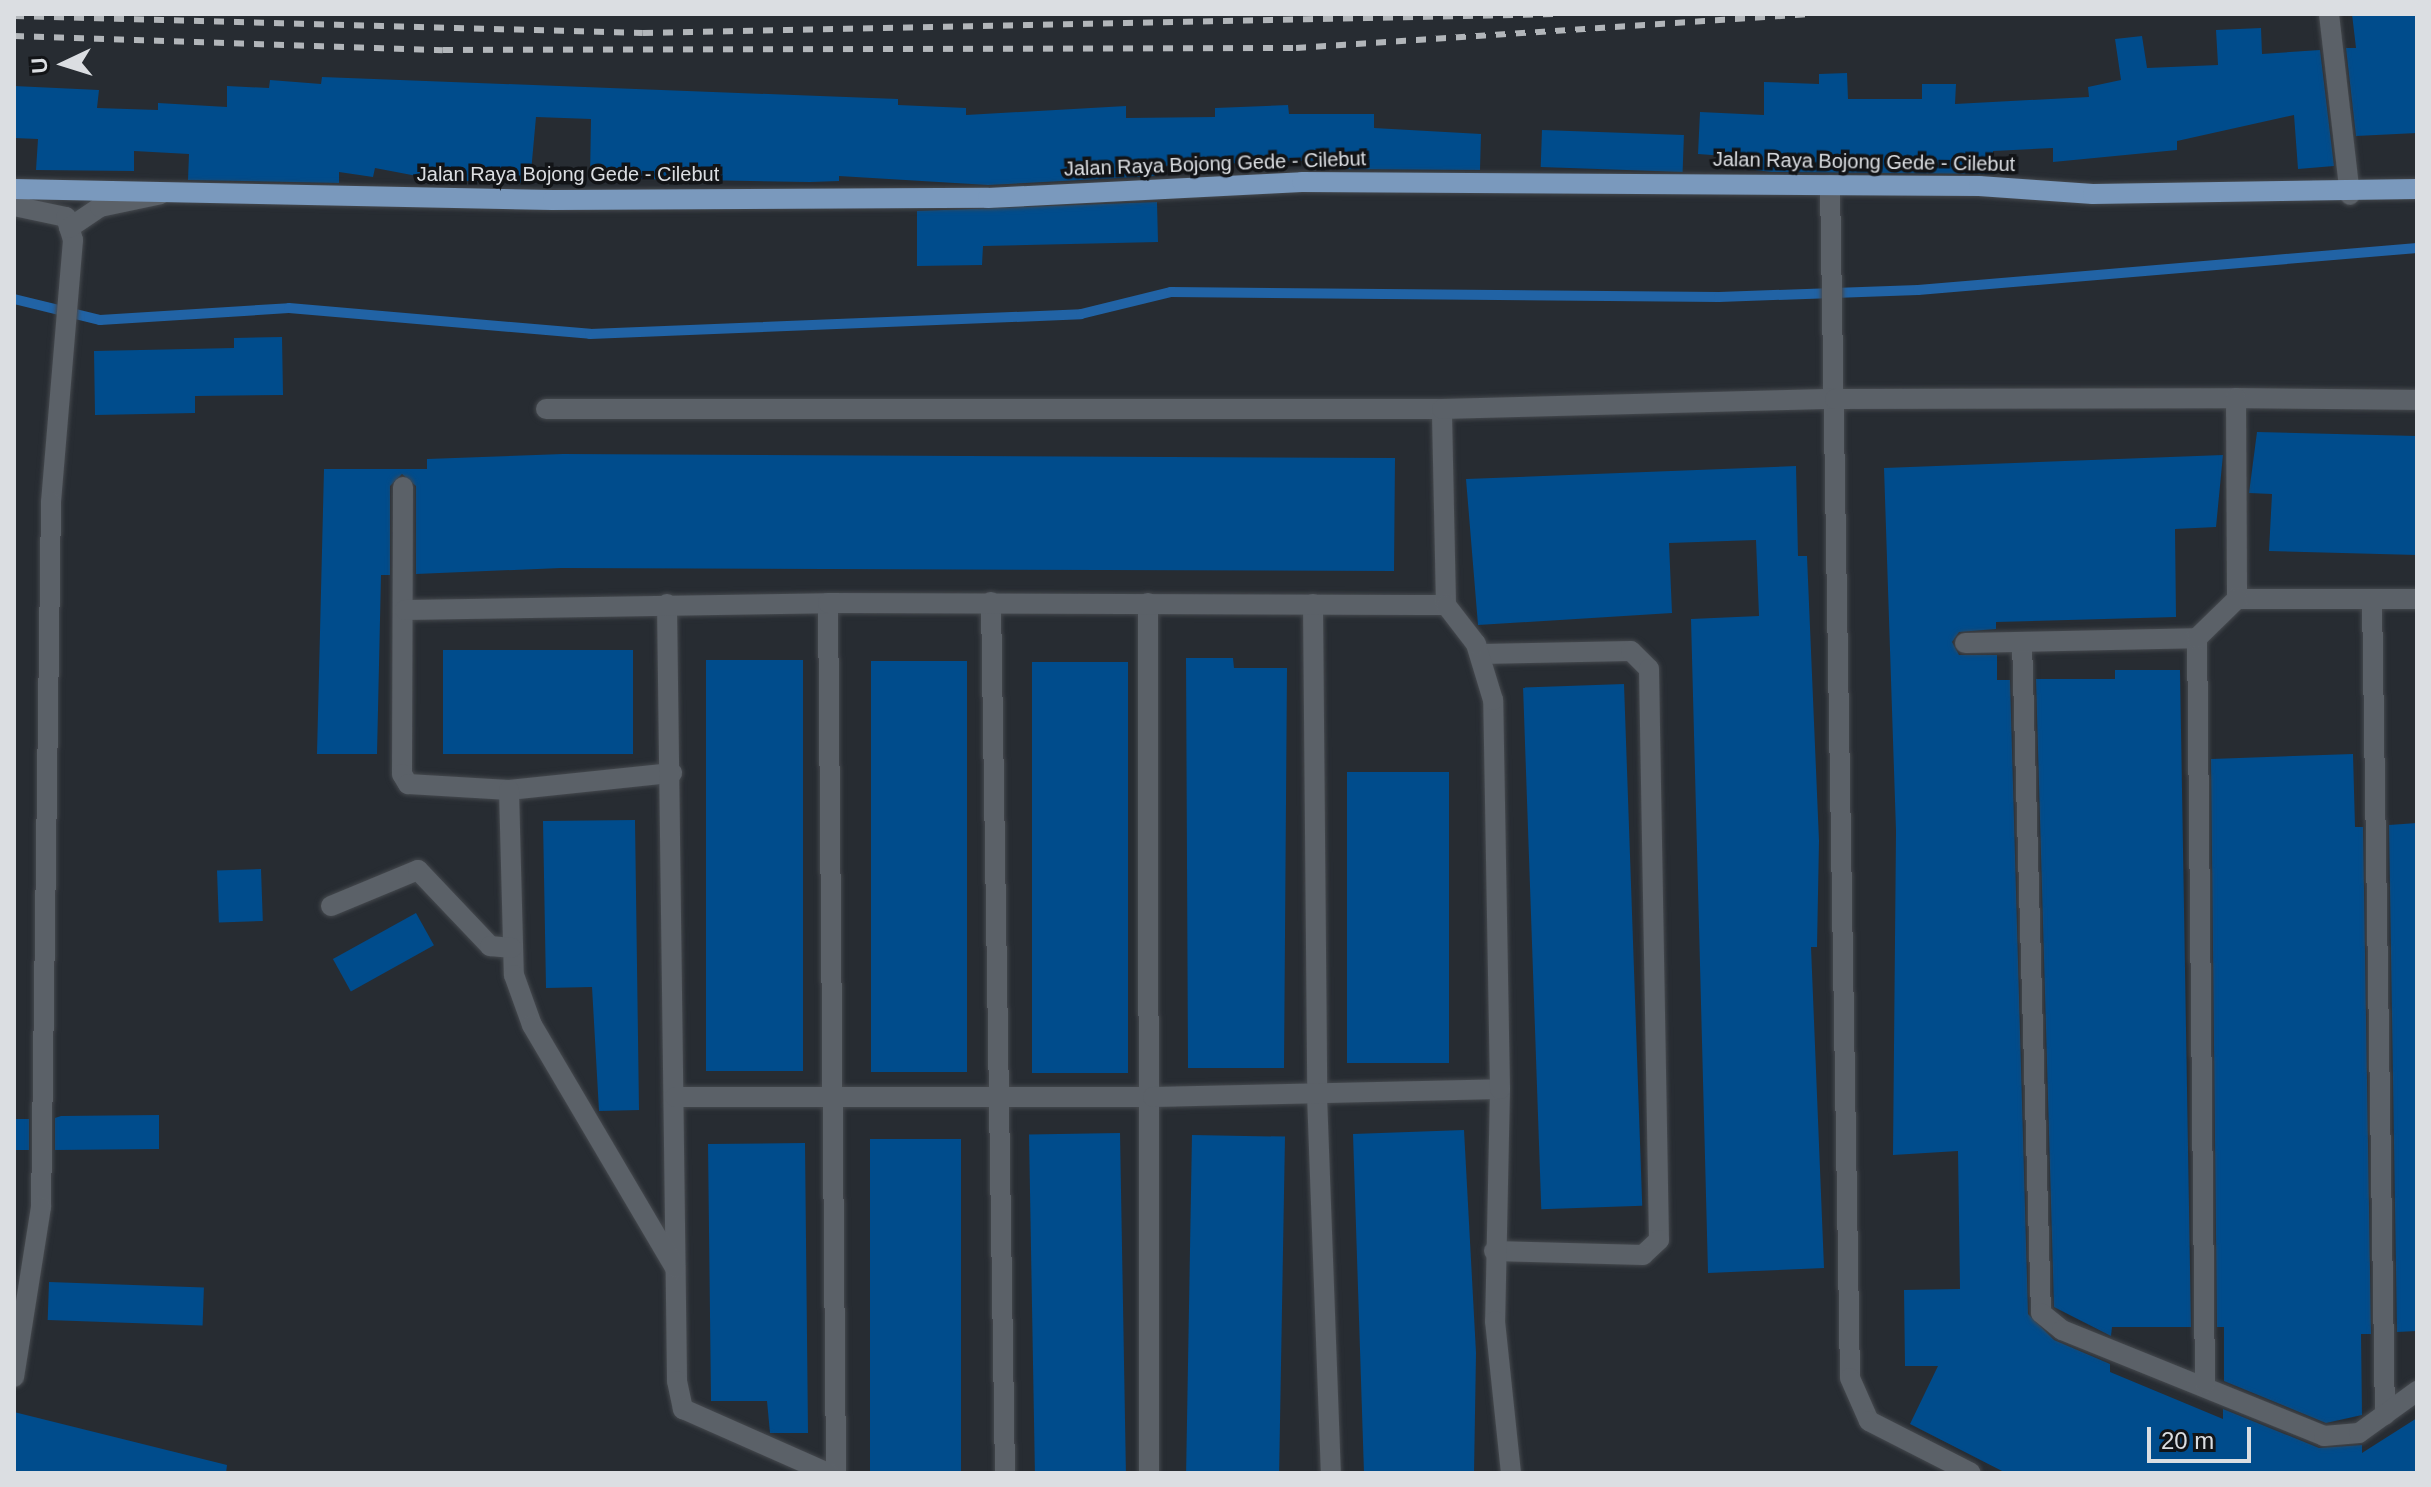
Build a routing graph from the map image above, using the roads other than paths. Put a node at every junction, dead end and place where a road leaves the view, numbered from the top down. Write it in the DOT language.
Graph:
graph roads {
  1 [pos="2329,14"];
  2 [pos="1830,185"];
  3 [pos="14,189"];
  4 [pos="2417,189"];
  5 [pos="161,194"];
  6 [pos="2350,195"];
  7 [pos="14,206"];
  8 [pos="71,234"];
  9 [pos="2236,398"];
  10 [pos="1835,399"];
  11 [pos="2417,400"];
  12 [pos="546,409"];
  13 [pos="1442,409"];
  14 [pos="403,487"];
  15 [pos="2237,599"];
  16 [pos="2372,599"];
  17 [pos="2417,599"];
  18 [pos="991,602"];
  19 [pos="828,603"];
  20 [pos="1148,603"];
  21 [pos="667,604"];
  22 [pos="1313,604"];
  23 [pos="1446,605"];
  24 [pos="405,610"];
  25 [pos="2197,638"];
  26 [pos="2022,642"];
  27 [pos="1965,643"];
  28 [pos="1481,654"];
  29 [pos="672,773"];
  30 [pos="509,790"];
  31 [pos="331,906"];
  32 [pos="512,948"];
  33 [pos="1500,1089"];
  34 [pos="1000,1094"];
  35 [pos="1317,1095"];
  36 [pos="675,1097"];
  37 [pos="836,1097"];
  38 [pos="1153,1097"];
  39 [pos="1494,1251"];
  40 [pos="676,1270"];
  41 [pos="14,1377"];
  42 [pos="2205,1384"];
  43 [pos="2417,1391"];
  44 [pos="2385,1415"];
  45 [pos="828,1473"];
  46 [pos="836,1473"];
  47 [pos="1005,1473"];
  48 [pos="1149,1473"];
  49 [pos="1331,1473"];
  50 [pos="1511,1473"];
  51 [pos="1971,1473"];
  1 -- 6 [label="street"];
  2 -- 5 [label="main road, Jalan Raya Bojong Gede - Cilebut"];
  2 -- 6 [label="main road, Jalan Raya Bojong Gede - Cilebut"];
  2 -- 10 [label="street"];
  3 -- 5 [label="main road, Jalan Raya Bojong Gede - Cilebut"];
  4 -- 6 [label="main road, Jalan Raya Bojong Gede - Cilebut"];
  5 -- 8 [label="street"];
  7 -- 8 [label="street"];
  8 -- 41 [label="street"];
  9 -- 10 [label="street"];
  9 -- 11 [label="street"];
  9 -- 15 [label="street"];
  10 -- 13 [label="street"];
  10 -- 51 [label="street"];
  12 -- 13 [label="street"];
  13 -- 23 [label="street"];
  14 -- 24 [label="street"];
  15 -- 16 [label="street"];
  15 -- 25 [label="street"];
  16 -- 17 [label="street"];
  16 -- 44 [label="street"];
  18 -- 19 [label="street"];
  18 -- 20 [label="street"];
  18 -- 34 [label="street"];
  19 -- 21 [label="street"];
  19 -- 37 [label="street"];
  20 -- 22 [label="street"];
  20 -- 38 [label="street"];
  21 -- 24 [label="street"];
  21 -- 29 [label="street"];
  22 -- 23 [label="street"];
  22 -- 35 [label="street"];
  23 -- 28 [label="street"];
  24 -- 30 [label="street"];
  25 -- 26 [label="street"];
  25 -- 42 [label="street"];
  26 -- 27 [label="street"];
  26 -- 42 [label="street"];
  28 -- 33 [label="street"];
  28 -- 39 [label="street"];
  29 -- 30 [label="street"];
  29 -- 36 [label="street"];
  30 -- 32 [label="street"];
  31 -- 32 [label="street"];
  32 -- 40 [label="street"];
  33 -- 35 [label="street"];
  33 -- 39 [label="street"];
  34 -- 37 [label="street"];
  34 -- 38 [label="street"];
  34 -- 47 [label="street"];
  35 -- 38 [label="street"];
  35 -- 49 [label="street"];
  36 -- 37 [label="street"];
  36 -- 40 [label="street"];
  37 -- 46 [label="street"];
  38 -- 48 [label="street"];
  39 -- 50 [label="street"];
  40 -- 45 [label="street"];
  42 -- 44 [label="street"];
  43 -- 44 [label="street"];
}
